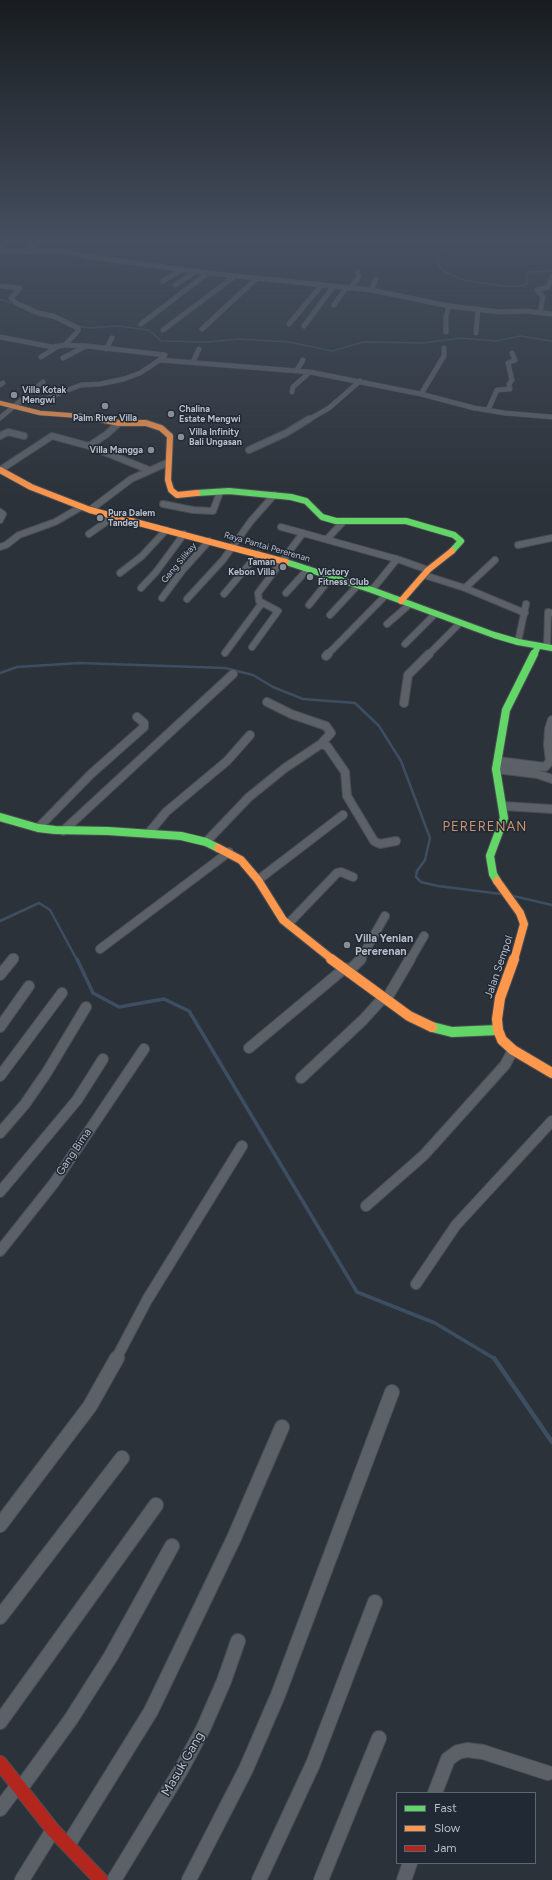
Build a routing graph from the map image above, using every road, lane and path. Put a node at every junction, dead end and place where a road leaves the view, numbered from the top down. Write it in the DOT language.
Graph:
graph roads {
  1 [pos="78,329"];
  2 [pos="446,329"];
  3 [pos="476,329"];
  4 [pos="446,332"];
  5 [pos="476,334"];
  6 [pos="0,337"];
  7 [pos="112,338"];
  8 [pos="65,345"];
  9 [pos="87,346"];
  10 [pos="57,347"];
  11 [pos="444,348"];
  12 [pos="106,349"];
  13 [pos="199,349"];
  14 [pos="512,353"];
  15 [pos="40,357"];
  16 [pos="63,358"];
  17 [pos="160,360"];
  18 [pos="303,360"];
  19 [pos="193,362"];
  20 [pos="297,370"];
  21 [pos="310,372"];
  22 [pos="360,381"];
  23 [pos="43,382"];
  24 [pos="292,392"];
  25 [pos="421,394"];
  26 [pos="0,403"];
  27 [pos="17,404"];
  28 [pos="488,410"];
  29 [pos="552,417"];
  30 [pos="0,418"];
  31 [pos="119,423"];
  32 [pos="0,436"];
  33 [pos="24,436"];
  34 [pos="90,446"];
  35 [pos="249,450"];
  36 [pos="169,462"];
  37 [pos="0,470"];
  38 [pos="149,470"];
  39 [pos="220,492"];
  40 [pos="274,495"];
  41 [pos="163,504"];
  42 [pos="80,507"];
  43 [pos="90,510"];
  44 [pos="0,512"];
  45 [pos="113,517"];
  46 [pos="0,520"];
  47 [pos="344,521"];
  48 [pos="281,527"];
  49 [pos="166,530"];
  50 [pos="303,533"];
  51 [pos="89,534"];
  52 [pos="184,534"];
  53 [pos="552,538"];
  54 [pos="327,539"];
  55 [pos="209,541"];
  56 [pos="518,545"];
  57 [pos="0,547"];
  58 [pos="234,547"];
  59 [pos="258,554"];
  60 [pos="397,559"];
  61 [pos="496,560"];
  62 [pos="282,561"];
  63 [pos="308,569"];
  64 [pos="120,573"];
  65 [pos="426,573"];
  66 [pos="332,576"];
  67 [pos="358,585"];
  68 [pos="141,588"];
  69 [pos="465,588"];
  70 [pos="372,590"];
  71 [pos="286,593"];
  72 [pos="224,594"];
  73 [pos="386,595"];
  74 [pos="162,598"];
  75 [pos="187,599"];
  76 [pos="401,600"];
  77 [pos="262,603"];
  78 [pos="410,604"];
  79 [pos="526,604"];
  80 [pos="309,605"];
  81 [pos="525,613"];
  82 [pos="552,613"];
  83 [pos="435,614"];
  84 [pos="330,615"];
  85 [pos="387,624"];
  86 [pos="459,624"];
  87 [pos="518,642"];
  88 [pos="405,644"];
  89 [pos="252,647"];
  90 [pos="546,647"];
  91 [pos="225,653"];
  92 [pos="326,656"];
  93 [pos="233,674"];
  94 [pos="267,702"];
  95 [pos="404,703"];
  96 [pos="136,717"];
  97 [pos="552,720"];
  98 [pos="250,735"];
  99 [pos="321,744"];
  100 [pos="497,765"];
  101 [pos="552,779"];
  102 [pos="503,806"];
  103 [pos="552,809"];
  104 [pos="343,815"];
  105 [pos="0,817"];
  106 [pos="38,828"];
  107 [pos="63,830"];
  108 [pos="148,834"];
  109 [pos="206,842"];
  110 [pos="396,842"];
  111 [pos="228,852"];
  112 [pos="353,876"];
  113 [pos="258,880"];
  114 [pos="385,916"];
  115 [pos="288,924"];
  116 [pos="424,936"];
  117 [pos="100,949"];
  118 [pos="14,958"];
  119 [pos="347,969"];
  120 [pos="0,974"];
  121 [pos="30,986"];
  122 [pos="62,993"];
  123 [pos="385,999"];
  124 [pos="86,1007"];
  125 [pos="0,1027"];
  126 [pos="498,1030"];
  127 [pos="249,1048"];
  128 [pos="144,1049"];
  129 [pos="513,1050"];
  130 [pos="103,1059"];
  131 [pos="552,1072"];
  132 [pos="0,1076"];
  133 [pos="301,1078"];
  134 [pos="552,1121"];
  135 [pos="0,1133"];
  136 [pos="242,1146"];
  137 [pos="0,1192"];
  138 [pos="366,1206"];
  139 [pos="0,1251"];
  140 [pos="416,1284"];
  141 [pos="392,1392"];
  142 [pos="282,1426"];
  143 [pos="122,1458"];
  144 [pos="156,1505"];
  145 [pos="0,1525"];
  146 [pos="172,1546"];
  147 [pos="375,1602"];
  148 [pos="0,1617"];
  149 [pos="238,1641"];
  150 [pos="0,1722"];
  151 [pos="379,1738"];
  152 [pos="0,1763"];
  153 [pos="548,1773"];
  154 [pos="19,1786"];
  155 [pos="435,1792"];
  156 [pos="0,1809"];
  157 [pos="53,1830"];
  158 [pos="68,1846"];
  159 [pos="410,1864"];
  160 [pos="22,1880"];
  161 [pos="104,1880"];
  162 [pos="189,1880"];
  163 [pos="258,1880"];
  164 [pos="321,1880"];
  165 [pos="404,1880"];
  1 -- 8 [label="street"];
  2 -- 4 [label="street"];
  3 -- 5 [label="street"];
  6 -- 10 [label="street"];
  7 -- 12 [label="street"];
  8 -- 9 [label="street"];
  8 -- 10 [label="street"];
  9 -- 12 [label="street"];
  9 -- 16 [label="street"];
  10 -- 15 [label="street"];
  11 -- 25 [label="street"];
  12 -- 17 [label="street"];
  13 -- 19 [label="street"];
  14 -- 28 [label="street"];
  17 -- 19 [label="street"];
  17 -- 27 [label="street"];
  18 -- 20 [label="street"];
  19 -- 20 [label="street"];
  20 -- 21 [label="street"];
  21 -- 22 [label="street"];
  21 -- 24 [label="street"];
  22 -- 25 [label="street"];
  22 -- 35 [label="street"];
  23 -- 27 [label="street"];
  25 -- 28 [label="street"];
  26 -- 27 [label="street"];
  27 -- 30 [label="street"];
  27 -- 31 [label="street"];
  28 -- 29 [label="street"];
  31 -- 34 [label="street"];
  31 -- 36 [label="street"];
  32 -- 33 [label="street"];
  34 -- 37 [label="street"];
  34 -- 38 [label="street"];
  36 -- 38 [label="street"];
  36 -- 39 [label="street"];
  37 -- 42 [label="street, Raya Pantai Pererenan"];
  38 -- 43 [label="street"];
  39 -- 40 [label="street"];
  39 -- 41 [label="street"];
  40 -- 47 [label="street"];
  40 -- 58 [label="street"];
  42 -- 43 [label="street, Raya Pantai Pererenan"];
  42 -- 57 [label="street"];
  43 -- 45 [label="street, Raya Pantai Pererenan"];
  44 -- 46 [label="street"];
  45 -- 49 [label="street, Raya Pantai Pererenan"];
  45 -- 51 [label="street"];
  47 -- 54 [label="street"];
  47 -- 65 [label="street"];
  48 -- 50 [label="street"];
  49 -- 52 [label="street, Raya Pantai Pererenan"];
  49 -- 64 [label="street"];
  50 -- 54 [label="street"];
  50 -- 62 [label="street"];
  52 -- 55 [label="street, Raya Pantai Pererenan"];
  52 -- 68 [label="street"];
  53 -- 56 [label="street"];
  54 -- 60 [label="street"];
  55 -- 58 [label="street, Raya Pantai Pererenan"];
  55 -- 74 [label="street, Gang Silikay"];
  58 -- 59 [label="street, Raya Pantai Pererenan"];
  58 -- 75 [label="street"];
  59 -- 62 [label="street, Raya Pantai Pererenan"];
  59 -- 72 [label="street"];
  60 -- 65 [label="street"];
  60 -- 70 [label="street"];
  61 -- 69 [label="street"];
  62 -- 63 [label="street, Raya Pantai Pererenan"];
  62 -- 77 [label="street"];
  63 -- 66 [label="street, Raya Pantai Pererenan"];
  63 -- 71 [label="street"];
  65 -- 69 [label="street"];
  65 -- 76 [label="street"];
  66 -- 67 [label="street, Raya Pantai Pererenan"];
  66 -- 80 [label="street"];
  67 -- 70 [label="street, Raya Pantai Pererenan"];
  67 -- 84 [label="street"];
  69 -- 81 [label="street"];
  70 -- 73 [label="street, Raya Pantai Pererenan"];
  73 -- 76 [label="street, Raya Pantai Pererenan"];
  73 -- 92 [label="street"];
  76 -- 78 [label="street, Raya Pantai Pererenan"];
  77 -- 89 [label="street"];
  77 -- 91 [label="street"];
  78 -- 83 [label="street, Raya Pantai Pererenan"];
  78 -- 85 [label="street"];
  79 -- 81 [label="street"];
  81 -- 87 [label="street"];
  82 -- 90 [label="street"];
  83 -- 86 [label="street, Raya Pantai Pererenan"];
  83 -- 88 [label="street"];
  86 -- 87 [label="street, Raya Pantai Pererenan"];
  86 -- 95 [label="street"];
  87 -- 90 [label="street, Raya Pantai Pererenan"];
  90 -- 100 [label="street, Jalan Sempol"];
  93 -- 107 [label="street"];
  94 -- 99 [label="street"];
  96 -- 106 [label="street"];
  97 -- 100 [label="street"];
  98 -- 108 [label="street"];
  99 -- 109 [label="street"];
  99 -- 110 [label="street"];
  100 -- 101 [label="street"];
  100 -- 102 [label="street, Jalan Sempol"];
  102 -- 103 [label="street"];
  102 -- 126 [label="street, Jalan Sempol"];
  104 -- 113 [label="street"];
  105 -- 106 [label="street"];
  106 -- 107 [label="street"];
  107 -- 108 [label="street"];
  108 -- 109 [label="street"];
  109 -- 111 [label="street"];
  111 -- 113 [label="street"];
  111 -- 117 [label="street"];
  112 -- 115 [label="street"];
  113 -- 115 [label="street"];
  114 -- 119 [label="street"];
  115 -- 119 [label="street"];
  116 -- 123 [label="street"];
  118 -- 120 [label="street"];
  119 -- 123 [label="street"];
  119 -- 127 [label="street"];
  121 -- 125 [label="street"];
  122 -- 132 [label="street"];
  123 -- 126 [label="street"];
  123 -- 133 [label="street"];
  124 -- 135 [label="street"];
  126 -- 129 [label="street"];
  128 -- 139 [label="street, Gang Bima"];
  129 -- 131 [label="street"];
  129 -- 138 [label="street"];
  130 -- 137 [label="street"];
  134 -- 140 [label="street"];
  136 -- 145 [label="street"];
  141 -- 162 [label="street"];
  142 -- 158 [label="street"];
  143 -- 148 [label="street"];
  144 -- 150 [label="street"];
  146 -- 154 [label="street"];
  147 -- 163 [label="street"];
  149 -- 161 [label="street, Masuk Gang"];
  151 -- 164 [label="street"];
  152 -- 154 [label="street"];
  153 -- 155 [label="street"];
  154 -- 156 [label="street"];
  154 -- 157 [label="street"];
  157 -- 158 [label="street"];
  157 -- 160 [label="street"];
  158 -- 161 [label="street"];
  159 -- 165 [label="street"];
}
